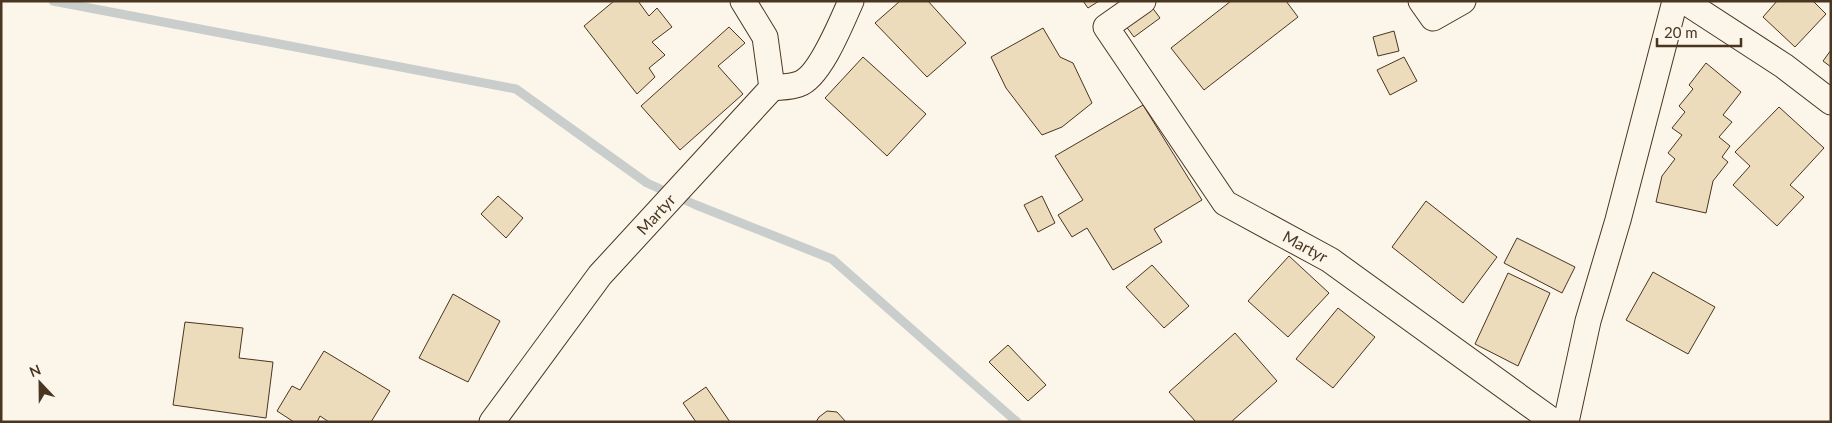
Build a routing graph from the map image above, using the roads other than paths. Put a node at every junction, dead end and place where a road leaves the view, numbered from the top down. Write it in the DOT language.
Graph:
graph roads {
  1 [pos="743,1"];
  2 [pos="851,1"];
  3 [pos="1143,1"];
  4 [pos="1421,1"];
  5 [pos="1463,1"];
  6 [pos="1675,1"];
  7 [pos="1684,1"];
  8 [pos="772,88"];
  9 [pos="1831,102"];
  10 [pos="492,422"];
  11 [pos="1554,422"];
  12 [pos="1566,422"];
  1 -- 8 [label="street"];
  2 -- 8 [label="street"];
  3 -- 11 [label="street, Martyr"];
  4 -- 5 [label="street"];
  6 -- 12 [label="street"];
  7 -- 9 [label="street"];
  8 -- 10 [label="street, Martyr"];
}
